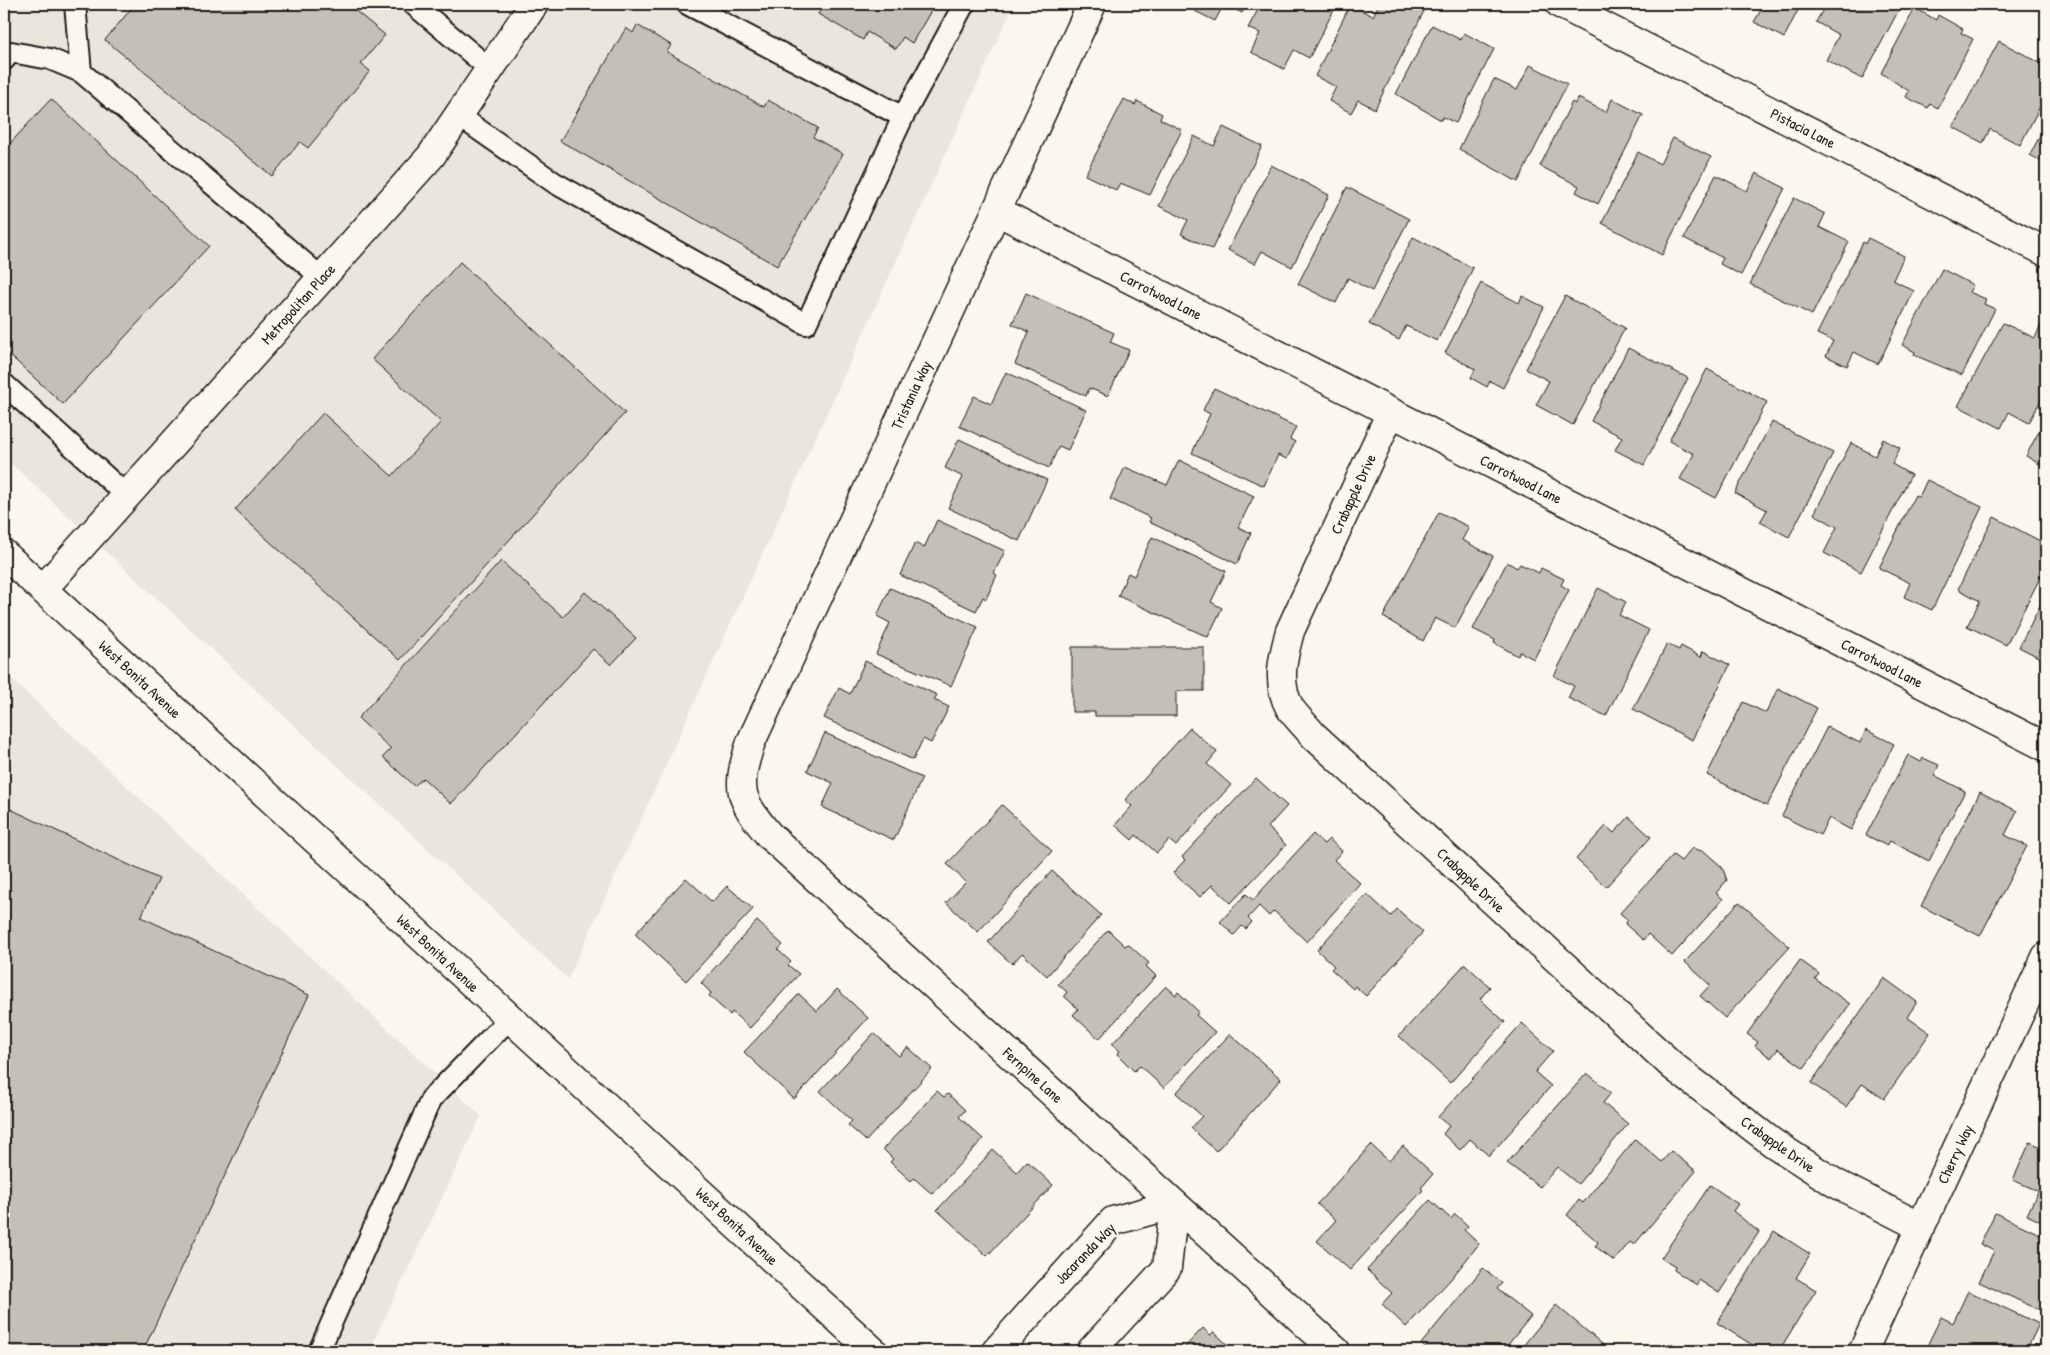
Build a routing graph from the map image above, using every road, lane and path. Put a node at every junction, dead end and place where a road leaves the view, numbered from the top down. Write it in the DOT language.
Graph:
graph roads {
  1 [pos="75,4"];
  2 [pos="413,4"];
  3 [pos="534,4"];
  4 [pos="687,4"];
  5 [pos="964,4"];
  6 [pos="1092,4"];
  7 [pos="1560,4"];
  8 [pos="4,60"];
  9 [pos="490,69"];
  10 [pos="81,72"];
  11 [pos="459,116"];
  12 [pos="903,117"];
  13 [pos="996,211"];
  14 [pos="2046,252"];
  15 [pos="322,278"];
  16 [pos="4,384"];
  17 [pos="1391,412"];
  18 [pos="126,495"];
  19 [pos="4,554"];
  20 [pos="42,589"];
  21 [pos="2046,747"];
  22 [pos="741,790"];
  23 [pos="2046,957"];
  24 [pos="510,1018"];
  25 [pos="1174,1204"];
  26 [pos="1921,1227"];
  27 [pos="319,1351"];
  28 [pos="873,1351"];
  29 [pos="996,1351"];
  30 [pos="1091,1351"];
  31 [pos="1336,1351"];
  32 [pos="1863,1351"];
  1 -- 10 [label="lane"];
  2 -- 9 [label="lane"];
  3 -- 9 [label="street, Metropolitan Place"];
  4 -- 12 [label="lane"];
  5 -- 12 [label="lane"];
  6 -- 13 [label="street, Tristania Way"];
  7 -- 14 [label="street, Pistacia Lane"];
  8 -- 10 [label="lane"];
  9 -- 11 [label="street, Metropolitan Place"];
  10 -- 15 [label="lane"];
  11 -- 12 [label="lane"];
  11 -- 15 [label="street, Metropolitan Place"];
  13 -- 17 [label="street, Carrotwood Lane"];
  13 -- 22 [label="street, Tristania Way"];
  15 -- 18 [label="street, Metropolitan Place"];
  16 -- 18 [label="lane"];
  17 -- 21 [label="street, Carrotwood Lane"];
  17 -- 26 [label="street, Crabapple Drive"];
  18 -- 20 [label="street, Metropolitan Place"];
  19 -- 20 [label="street, West Bonita Avenue"];
  20 -- 24 [label="street, West Bonita Avenue"];
  22 -- 25 [label="street, Fernpine Lane"];
  23 -- 26 [label="street, Cherry Way"];
  24 -- 27 [label="lane"];
  24 -- 28 [label="street, West Bonita Avenue"];
  25 -- 29 [label="street, Jacaranda Way"];
  25 -- 30 [label="street"];
  25 -- 31 [label="street, Fernpine Lane"];
  26 -- 32 [label="street, Cherry Way"];
}
